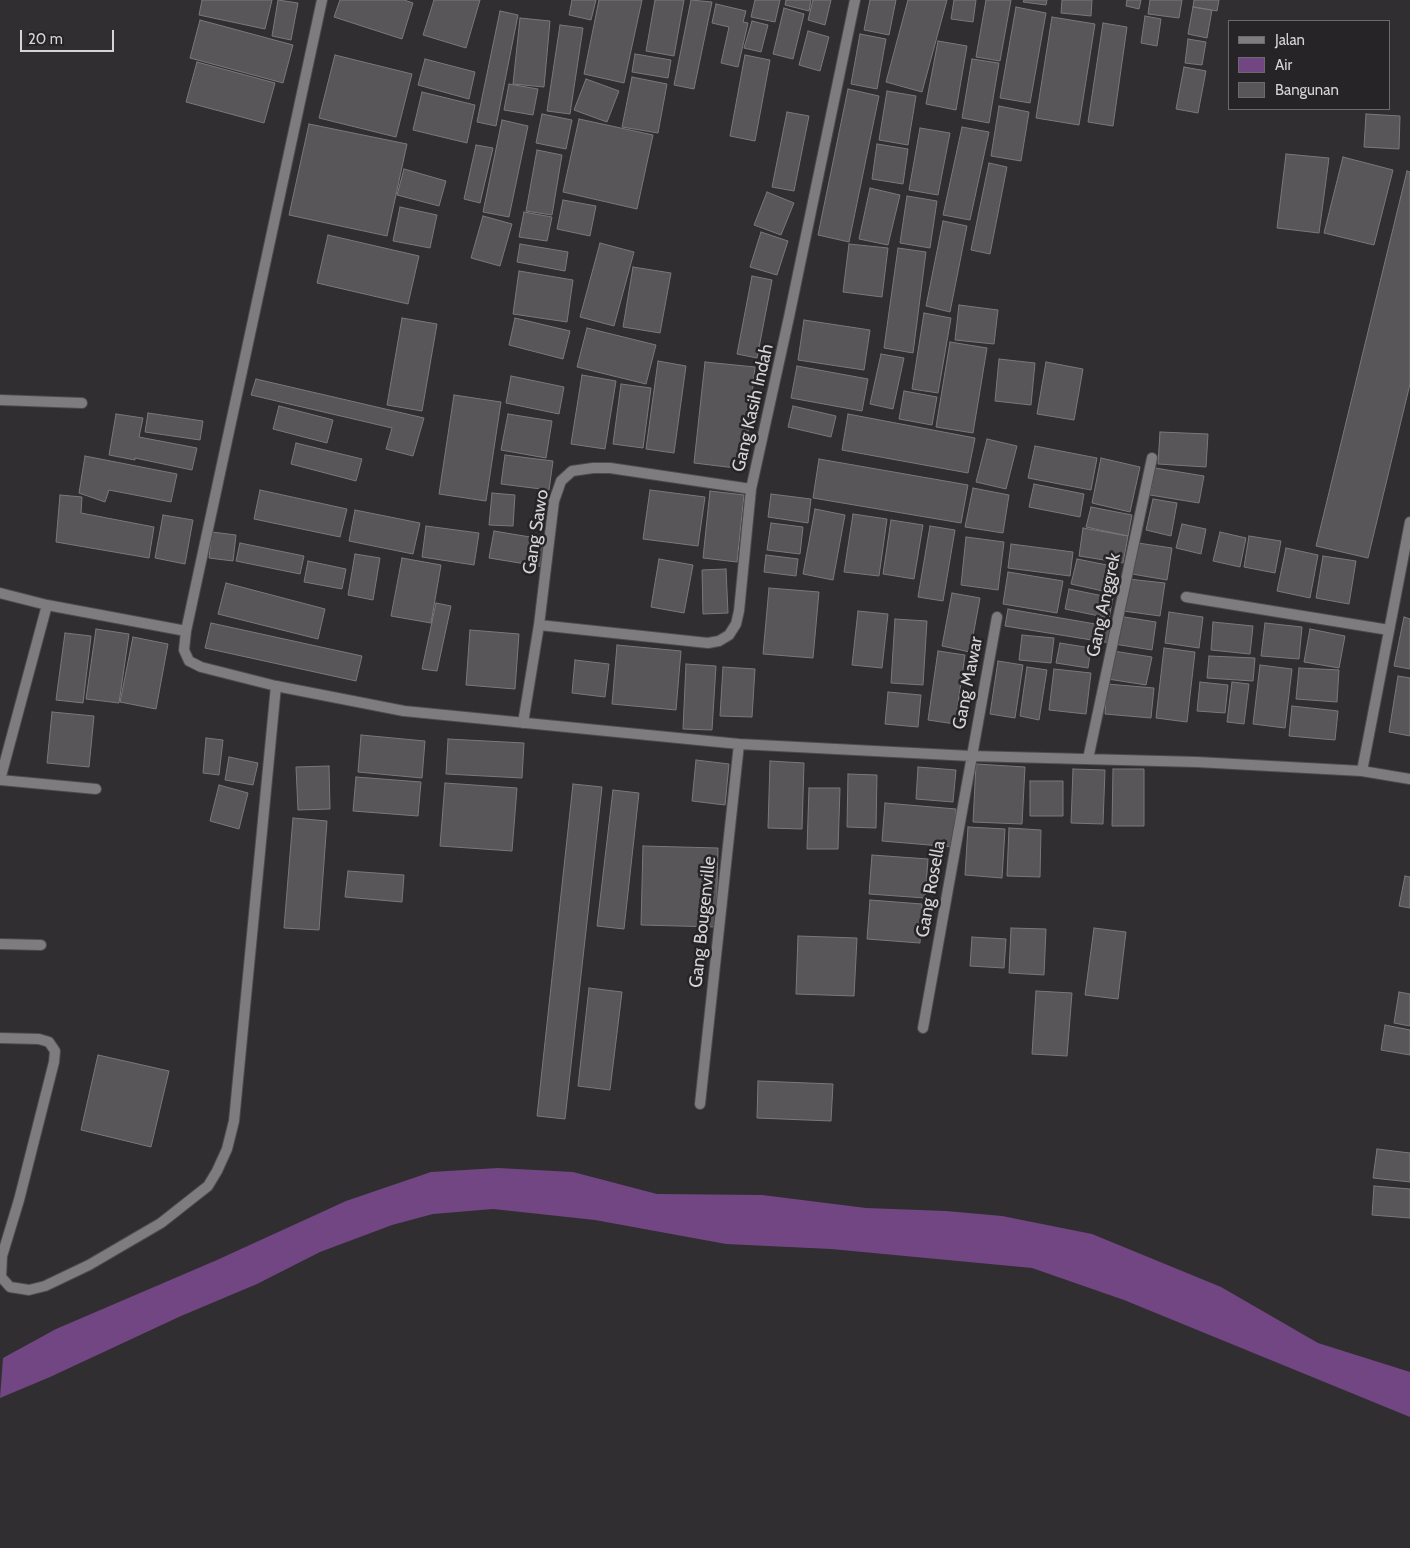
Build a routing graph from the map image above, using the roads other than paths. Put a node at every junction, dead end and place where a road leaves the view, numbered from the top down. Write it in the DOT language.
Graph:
graph roads {
  1 [pos="322,0"];
  2 [pos="855,0"];
  3 [pos="0,400"];
  4 [pos="82,403"];
  5 [pos="1152,458"];
  6 [pos="751,489"];
  7 [pos="1410,522"];
  8 [pos="0,593"];
  9 [pos="1186,597"];
  10 [pos="47,605"];
  11 [pos="997,617"];
  12 [pos="539,625"];
  13 [pos="1389,630"];
  14 [pos="186,631"];
  15 [pos="276,686"];
  16 [pos="522,723"];
  17 [pos="739,744"];
  18 [pos="971,756"];
  19 [pos="1088,759"];
  20 [pos="1362,771"];
  21 [pos="1410,779"];
  22 [pos="0,780"];
  23 [pos="96,789"];
  24 [pos="0,944"];
  25 [pos="42,946"];
  26 [pos="924,1028"];
  27 [pos="0,1038"];
  28 [pos="700,1104"];
  1 -- 14 [label="street"];
  2 -- 6 [label="street, Gang Kasih Indah"];
  3 -- 4 [label="street"];
  5 -- 19 [label="street, Gang Anggrek"];
  6 -- 12 [label="street, Gang Kasih Indah"];
  6 -- 12 [label="street, Gang Sawo"];
  7 -- 13 [label="street"];
  8 -- 10 [label="street"];
  9 -- 13 [label="street"];
  10 -- 14 [label="street"];
  10 -- 22 [label="street"];
  11 -- 18 [label="street, Gang Mawar"];
  12 -- 16 [label="street, Gang Sawo"];
  13 -- 20 [label="street"];
  14 -- 15 [label="street"];
  15 -- 16 [label="street"];
  15 -- 27 [label="street"];
  16 -- 17 [label="street"];
  17 -- 18 [label="street"];
  17 -- 28 [label="street, Gang Bougenville"];
  18 -- 19 [label="street"];
  18 -- 26 [label="street, Gang Rosella"];
  19 -- 20 [label="street"];
  20 -- 21 [label="street"];
  22 -- 23 [label="street"];
  24 -- 25 [label="street"];
}
